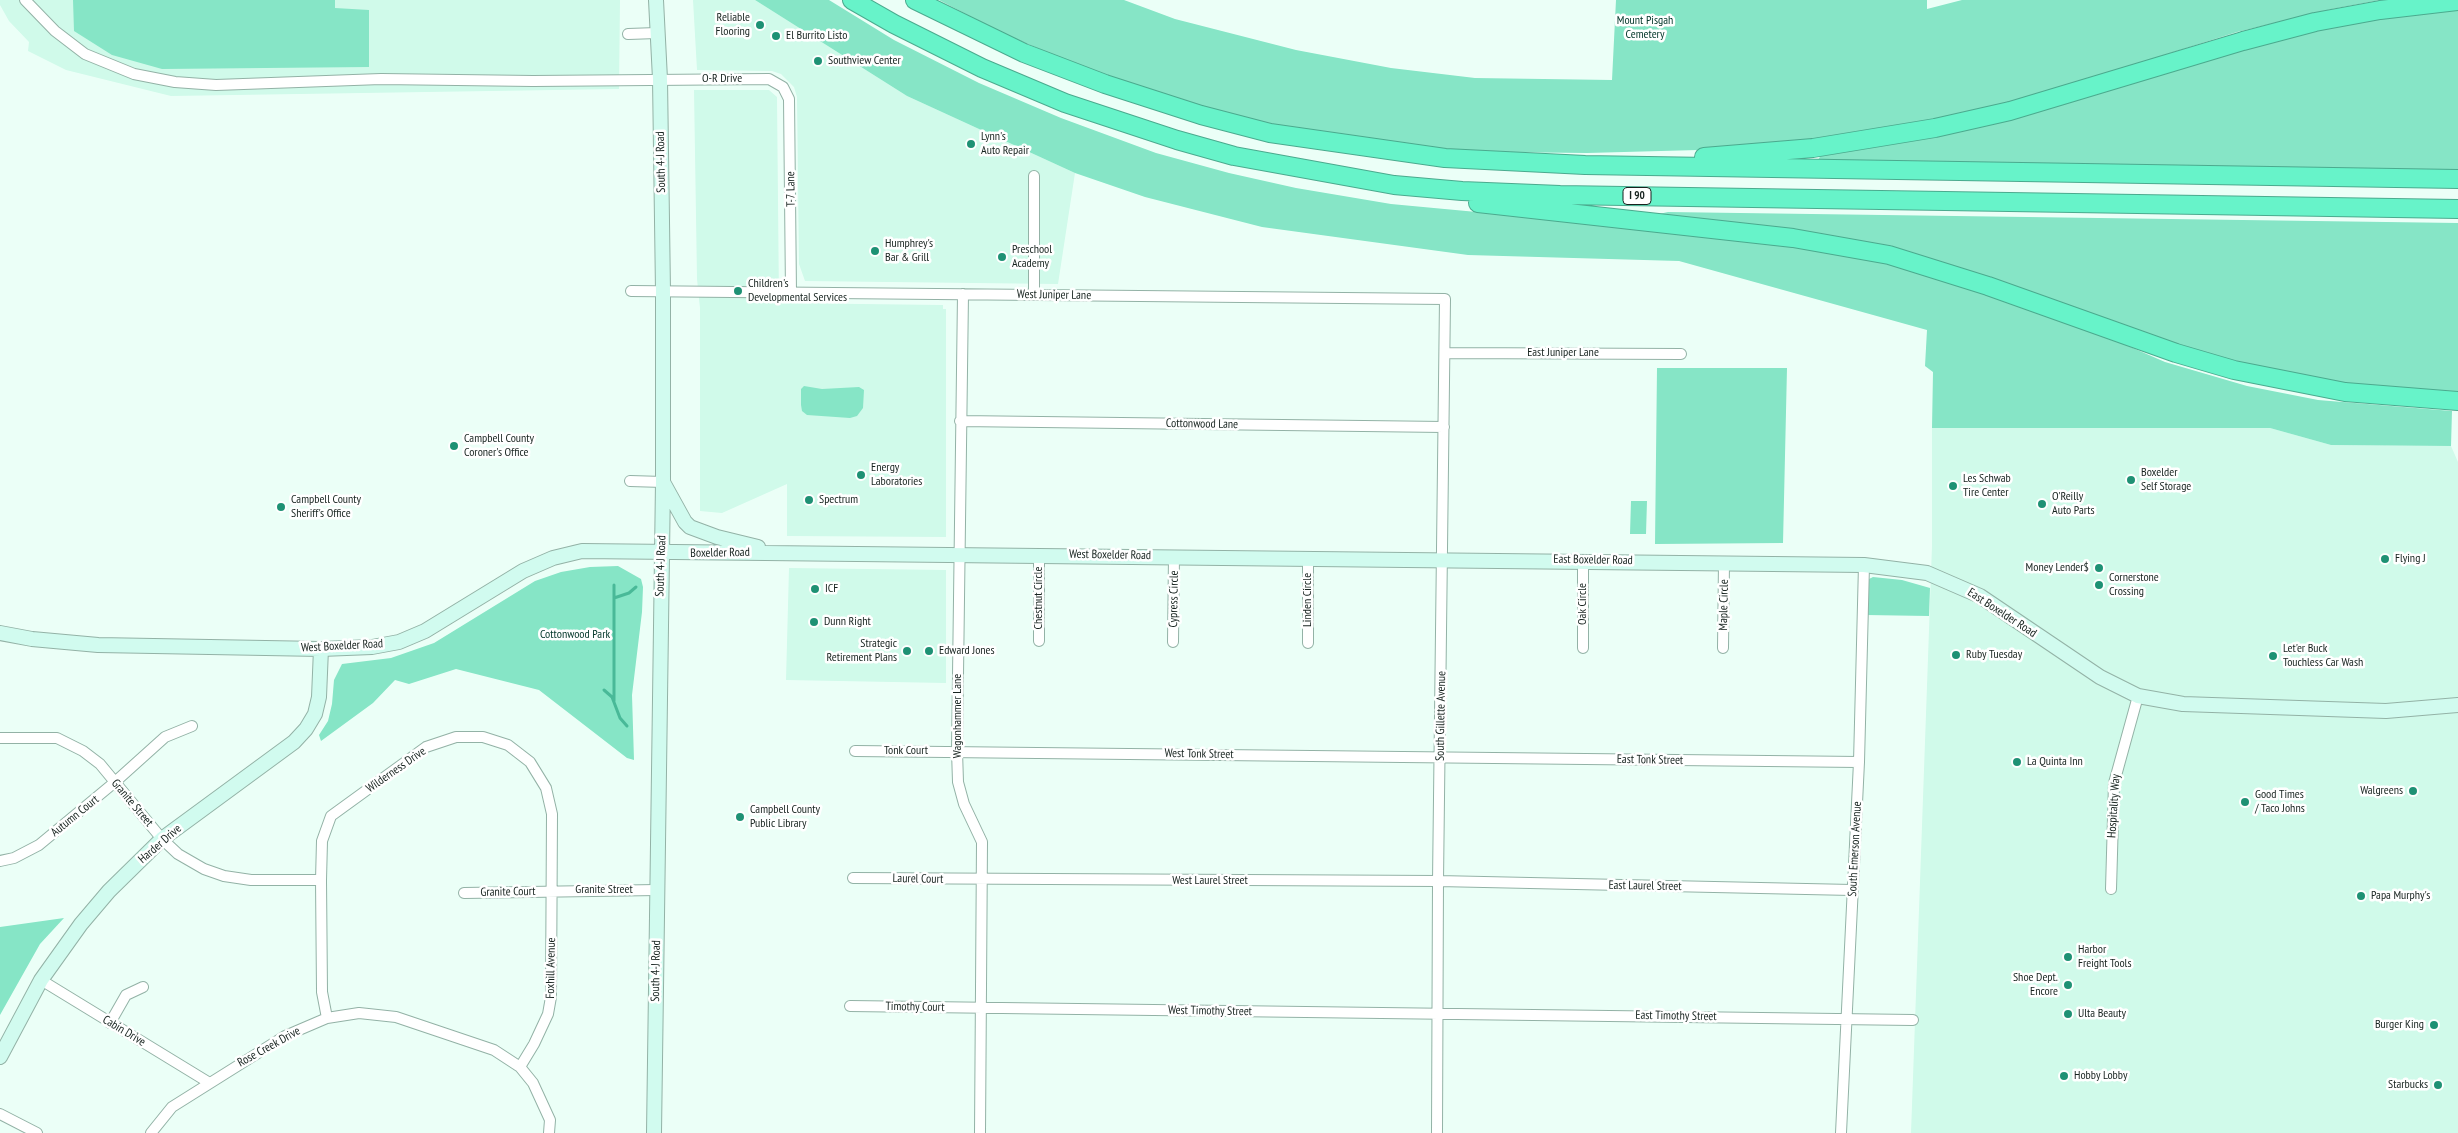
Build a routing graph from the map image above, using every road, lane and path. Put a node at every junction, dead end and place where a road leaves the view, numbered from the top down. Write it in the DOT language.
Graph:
graph roads {
  1 [pos="25,0"];
  2 [pos="852,0"];
  3 [pos="915,0"];
  4 [pos="655,1"];
  5 [pos="2458,1"];
  6 [pos="657,33"];
  7 [pos="628,34"];
  8 [pos="660,79"];
  9 [pos="782,86"];
  10 [pos="1177,140"];
  11 [pos="1397,151"];
  12 [pos="1034,176"];
  13 [pos="2458,179"];
  14 [pos="2458,209"];
  15 [pos="630,291"];
  16 [pos="663,292"];
  17 [pos="792,293"];
  18 [pos="963,294"];
  19 [pos="1034,295"];
  20 [pos="1445,300"];
  21 [pos="1445,353"];
  22 [pos="1681,354"];
  23 [pos="2458,401"];
  24 [pos="960,421"];
  25 [pos="1444,426"];
  26 [pos="630,481"];
  27 [pos="663,482"];
  28 [pos="662,552"];
  29 [pos="778,552"];
  30 [pos="959,554"];
  31 [pos="1039,554"];
  32 [pos="1174,556"];
  33 [pos="1308,557"];
  34 [pos="1443,558"];
  35 [pos="1583,560"];
  36 [pos="1724,562"];
  37 [pos="1864,565"];
  38 [pos="0,633"];
  39 [pos="1039,641"];
  40 [pos="1173,642"];
  41 [pos="1308,643"];
  42 [pos="1583,648"];
  43 [pos="1723,648"];
  44 [pos="321,649"];
  45 [pos="2138,696"];
  46 [pos="2458,704"];
  47 [pos="192,726"];
  48 [pos="0,738"];
  49 [pos="855,750"];
  50 [pos="957,751"];
  51 [pos="1440,758"];
  52 [pos="1859,762"];
  53 [pos="116,782"];
  54 [pos="162,839"];
  55 [pos="0,862"];
  56 [pos="853,878"];
  57 [pos="321,880"];
  58 [pos="983,880"];
  59 [pos="1438,881"];
  60 [pos="2111,889"];
  61 [pos="657,890"];
  62 [pos="1852,890"];
  63 [pos="552,891"];
  64 [pos="464,893"];
  65 [pos="41,980"];
  66 [pos="143,987"];
  67 [pos="850,1006"];
  68 [pos="981,1008"];
  69 [pos="1438,1013"];
  70 [pos="328,1018"];
  71 [pos="1847,1018"];
  72 [pos="1913,1020"];
  73 [pos="110,1023"];
  74 [pos="0,1057"];
  75 [pos="520,1067"];
  76 [pos="208,1082"];
  77 [pos="0,1114"];
  78 [pos="37,1133"];
  79 [pos="151,1133"];
  80 [pos="549,1133"];
  81 [pos="654,1133"];
  82 [pos="980,1133"];
  83 [pos="1437,1133"];
  84 [pos="1841,1133"];
  1 -- 8 [label="street, O-R Drive"];
  2 -- 10 [label="highway, I 90"];
  3 -- 11 [label="highway"];
  4 -- 6 [label="main road, South 4-J Road"];
  5 -- 11 [label="highway"];
  6 -- 7 [label="street"];
  6 -- 8 [label="main road, South 4-J Road"];
  8 -- 9 [label="street, O-R Drive"];
  8 -- 16 [label="main road, South 4-J Road"];
  9 -- 17 [label="street, T-7 Lane"];
  10 -- 14 [label="highway, I 90"];
  10 -- 23 [label="highway, I 90"];
  11 -- 13 [label="highway"];
  12 -- 19 [label="street"];
  15 -- 16 [label="street, West Juniper Lane"];
  16 -- 17 [label="street, West Juniper Lane"];
  16 -- 27 [label="main road, South 4-J Road"];
  17 -- 18 [label="street, West Juniper Lane"];
  18 -- 19 [label="street, West Juniper Lane"];
  18 -- 24 [label="street, Wagonhammer Lane"];
  19 -- 20 [label="street, West Juniper Lane"];
  20 -- 21 [label="street, South Gillette Avenue"];
  21 -- 22 [label="street, East Juniper Lane"];
  21 -- 25 [label="street, South Gillette Avenue"];
  24 -- 25 [label="street, Cottonwood Lane"];
  24 -- 30 [label="street, Wagonhammer Lane"];
  25 -- 34 [label="street, South Gillette Avenue"];
  26 -- 27 [label="street"];
  27 -- 28 [label="main road, South 4-J Road"];
  27 -- 29 [label="main road"];
  28 -- 29 [label="main road, Boxelder Road"];
  28 -- 44 [label="main road, West Boxelder Road"];
  28 -- 61 [label="main road, South 4-J Road"];
  29 -- 30 [label="main road, West Boxelder Road"];
  30 -- 31 [label="main road, West Boxelder Road"];
  30 -- 50 [label="street, Wagonhammer Lane"];
  31 -- 32 [label="main road, West Boxelder Road"];
  31 -- 39 [label="street, Chestnut Circle"];
  32 -- 33 [label="main road, West Boxelder Road"];
  32 -- 40 [label="street, Cypress Circle"];
  33 -- 34 [label="main road, West Boxelder Road"];
  33 -- 41 [label="street, Linden Circle"];
  34 -- 35 [label="main road, East Boxelder Road"];
  34 -- 51 [label="street, South Gillette Avenue"];
  35 -- 36 [label="main road, East Boxelder Road"];
  35 -- 42 [label="street, Oak Circle"];
  36 -- 37 [label="main road, East Boxelder Road"];
  36 -- 43 [label="street, Maple Circle"];
  37 -- 45 [label="main road, East Boxelder Road"];
  37 -- 52 [label="street, South Emerson Avenue"];
  38 -- 44 [label="main road, West Boxelder Road"];
  44 -- 54 [label="main road, Harder Drive"];
  45 -- 46 [label="main road, East Boxelder Road"];
  45 -- 60 [label="street, Hospitality Way"];
  47 -- 53 [label="street, Autumn Court"];
  48 -- 53 [label="street, Granite Street"];
  49 -- 50 [label="street, Tonk Court"];
  50 -- 51 [label="street, West Tonk Street"];
  50 -- 58 [label="street, Wagonhammer Lane"];
  51 -- 52 [label="street, East Tonk Street"];
  51 -- 59 [label="street, South Gillette Avenue"];
  52 -- 62 [label="street, South Emerson Avenue"];
  53 -- 54 [label="street, Granite Street"];
  53 -- 55 [label="street, Autumn Court"];
  54 -- 57 [label="street, Granite Street"];
  54 -- 65 [label="main road, Harder Drive"];
  56 -- 58 [label="street, Laurel Court"];
  57 -- 63 [label="street, Wilderness Drive"];
  57 -- 70 [label="street, Wilderness Drive"];
  58 -- 59 [label="street, West Laurel Street"];
  58 -- 68 [label="street, Wagonhammer Lane"];
  59 -- 62 [label="street, East Laurel Street"];
  59 -- 69 [label="street, South Gillette Avenue"];
  61 -- 63 [label="street, Granite Street"];
  61 -- 81 [label="main road, South 4-J Road"];
  62 -- 71 [label="street, South Emerson Avenue"];
  63 -- 64 [label="street, Granite Court"];
  63 -- 75 [label="street, Foxhill Avenue"];
  65 -- 73 [label="street, Cabin Drive"];
  65 -- 74 [label="main road, Harder Drive"];
  66 -- 73 [label="street"];
  67 -- 68 [label="street, Timothy Court"];
  68 -- 69 [label="street, West Timothy Street"];
  68 -- 82 [label="street, Wagonhammer Lane"];
  69 -- 71 [label="street, East Timothy Street"];
  69 -- 83 [label="street, South Gillette Avenue"];
  70 -- 75 [label="street, Rose Creek Drive"];
  70 -- 76 [label="street, Rose Creek Drive"];
  71 -- 72 [label="street, East Timothy Street"];
  71 -- 84 [label="street, South Emerson Avenue"];
  73 -- 76 [label="street, Cabin Drive"];
  75 -- 80 [label="street, Rose Creek Drive"];
  76 -- 79 [label="street, Rose Creek Drive"];
  77 -- 78 [label="street"];
}
